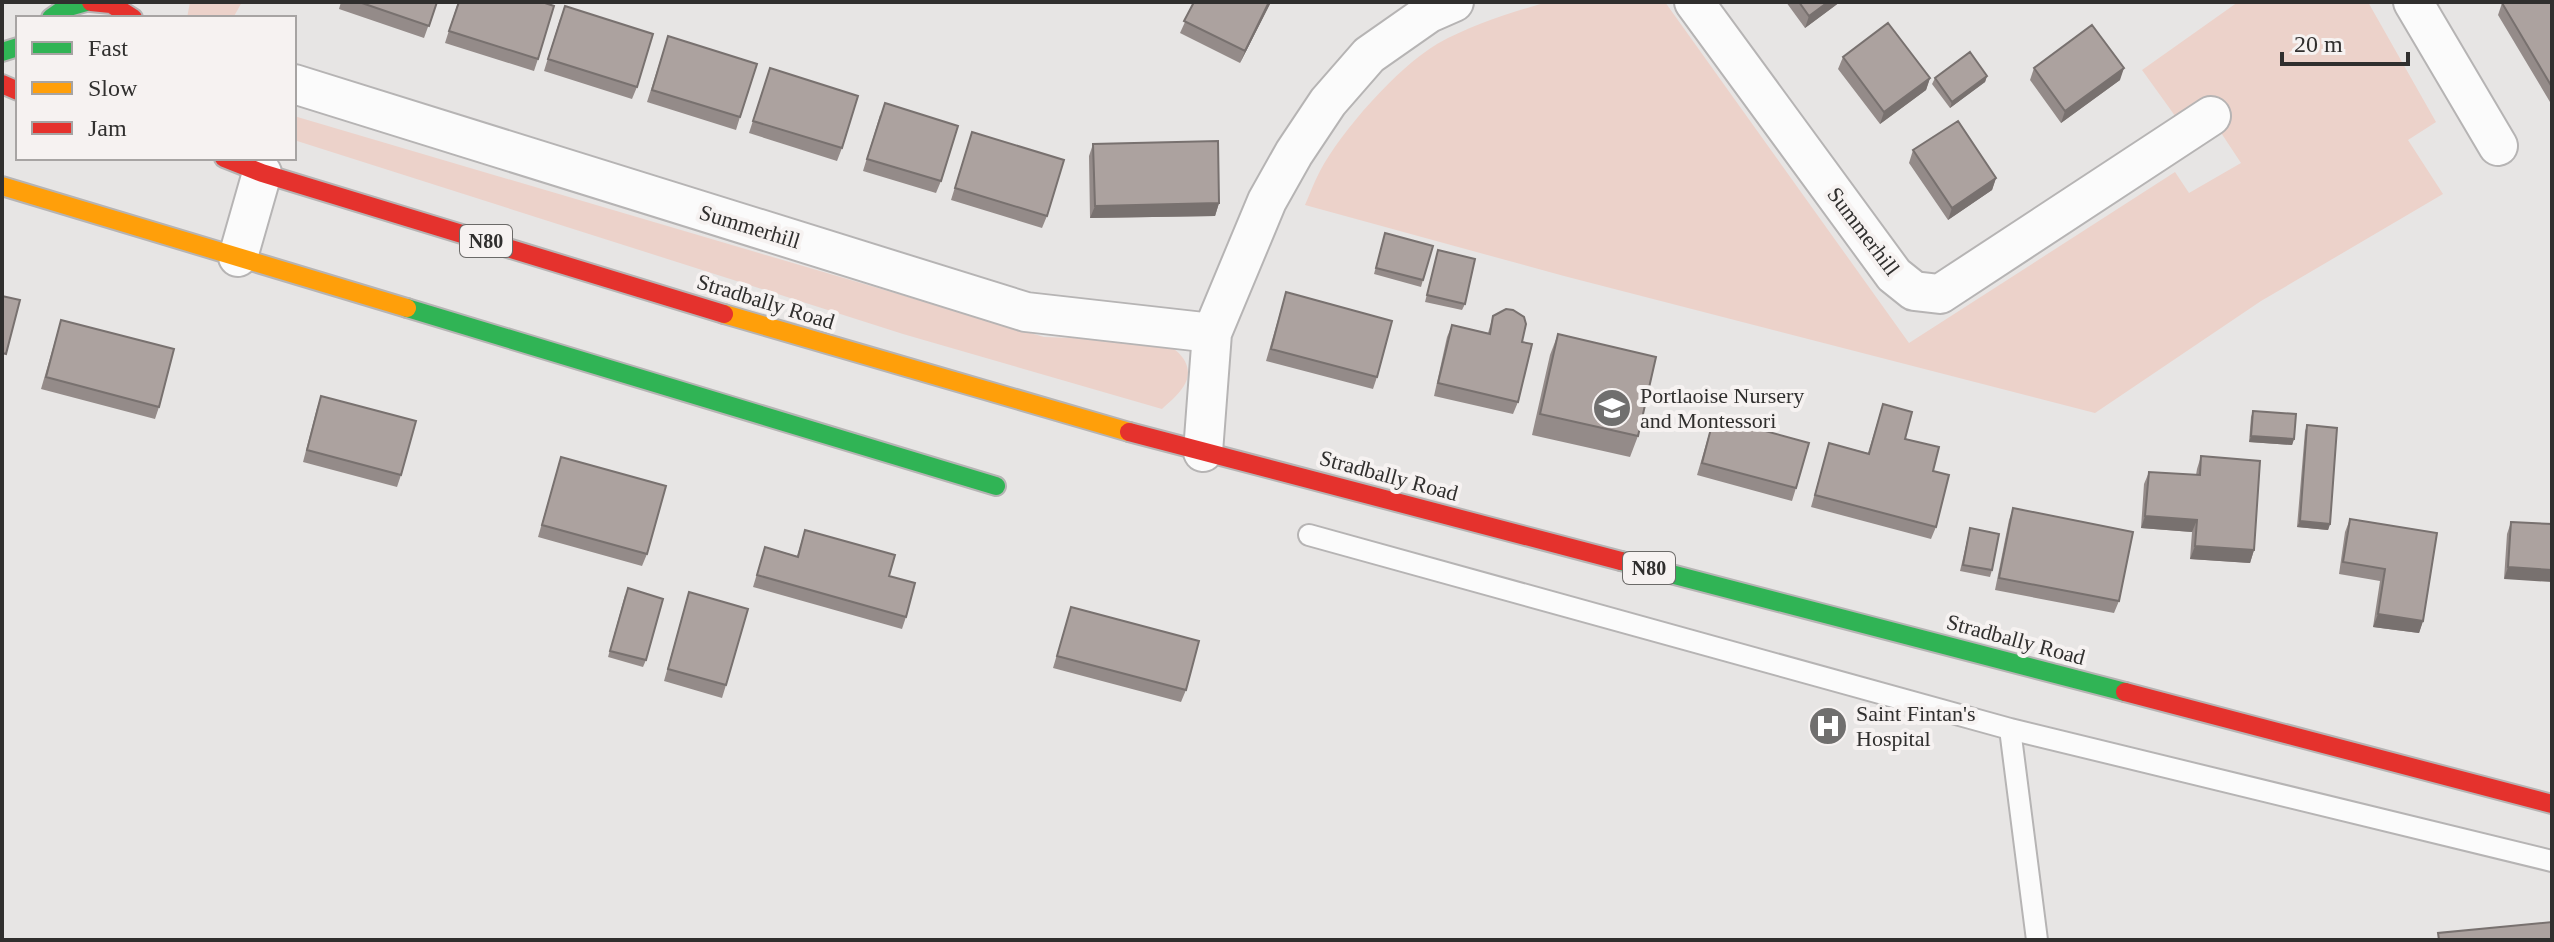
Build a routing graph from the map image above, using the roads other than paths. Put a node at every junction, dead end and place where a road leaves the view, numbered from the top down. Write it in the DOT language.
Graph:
graph roads {
  1 [pos="89,2"];
  2 [pos="1454,2"];
  3 [pos="1694,2"];
  4 [pos="2413,2"];
  5 [pos="54,16"];
  6 [pos="130,16"];
  7 [pos="296,85"];
  8 [pos="2211,116"];
  9 [pos="2498,146"];
  10 [pos="229,160"];
  11 [pos="262,173"];
  12 [pos="2,186"];
  13 [pos="238,257"];
  14 [pos="1212,333"];
  15 [pos="1203,452"];
  16 [pos="996,486"];
  17 [pos="1309,535"];
  18 [pos="2010,729"];
  19 [pos="2552,804"];
  20 [pos="2552,861"];
  21 [pos="2037,940"];
  1 -- 5 [label="main road"];
  1 -- 6 [label="main road"];
  2 -- 14 [label="street"];
  3 -- 8 [label="street, Summerhill"];
  4 -- 9 [label="street"];
  7 -- 14 [label="street, Summerhill"];
  10 -- 11 [label="main road, Stradbally Road / N80"];
  11 -- 13 [label="street"];
  11 -- 15 [label="main road, Stradbally Road / N80"];
  12 -- 13 [label="main road"];
  13 -- 16 [label="main road"];
  14 -- 15 [label="street"];
  15 -- 19 [label="main road, Stradbally Road / N80"];
  17 -- 18 [label="lane"];
  18 -- 20 [label="lane"];
  18 -- 21 [label="lane"];
}
